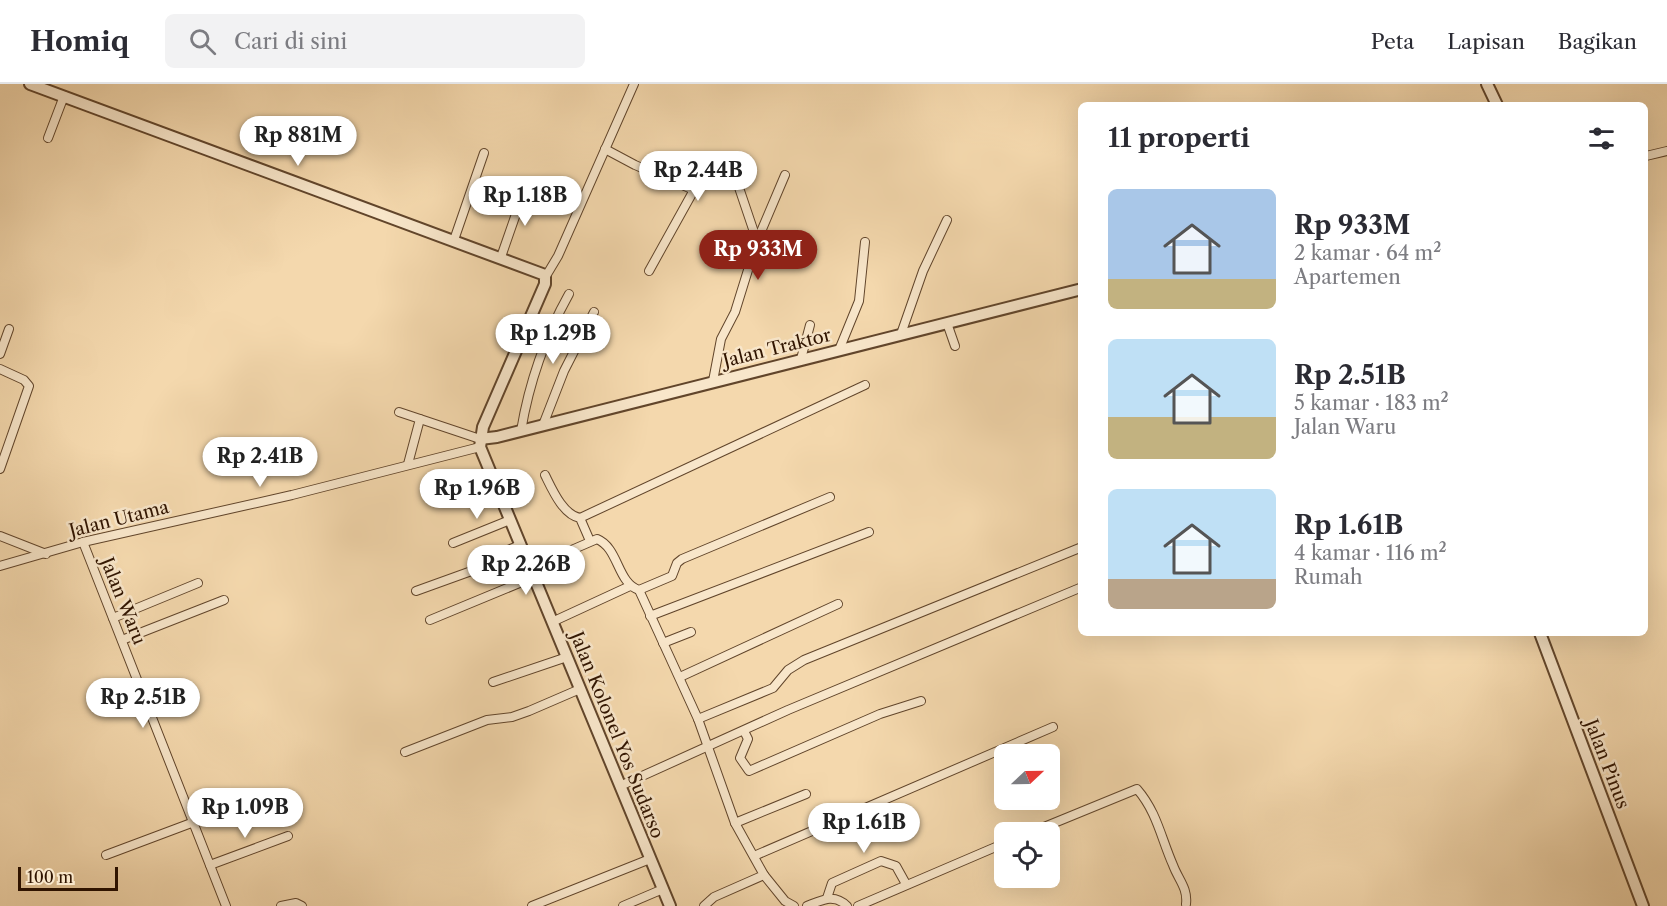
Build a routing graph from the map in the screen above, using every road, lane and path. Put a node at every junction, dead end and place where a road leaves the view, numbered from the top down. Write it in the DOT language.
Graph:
graph roads {
  1 [pos="30,84"];
  2 [pos="634,84"];
  3 [pos="1487,84"];
  4 [pos="63,96"];
  5 [pos="1496,102"];
  6 [pos="48,138"];
  7 [pos="605,149"];
  8 [pos="1667,151"];
  9 [pos="484,153"];
  10 [pos="1648,156"];
  11 [pos="785,175"];
  12 [pos="525,188"];
  13 [pos="694,190"];
  14 [pos="947,220"];
  15 [pos="453,240"];
  16 [pos="757,241"];
  17 [pos="865,242"];
  18 [pos="501,257"];
  19 [pos="649,271"];
  20 [pos="546,276"];
  21 [pos="1078,290"];
  22 [pos="569,294"];
  23 [pos="594,312"];
  24 [pos="948,323"];
  25 [pos="810,325"];
  26 [pos="9,329"];
  27 [pos="901,334"];
  28 [pos="955,346"];
  29 [pos="839,350"];
  30 [pos="0,354"];
  31 [pos="801,359"];
  32 [pos="0,369"];
  33 [pos="713,381"];
  34 [pos="865,385"];
  35 [pos="399,412"];
  36 [pos="420,419"];
  37 [pos="543,425"];
  38 [pos="521,431"];
  39 [pos="480,443"];
  40 [pos="408,464"];
  41 [pos="0,469"];
  42 [pos="545,475"];
  43 [pos="830,497"];
  44 [pos="580,518"];
  45 [pos="510,520"];
  46 [pos="869,532"];
  47 [pos="0,536"];
  48 [pos="590,541"];
  49 [pos="83,542"];
  50 [pos="453,543"];
  51 [pos="520,545"];
  52 [pos="1078,549"];
  53 [pos="46,554"];
  54 [pos="0,566"];
  55 [pos="532,573"];
  56 [pos="198,583"];
  57 [pos="630,586"];
  58 [pos="1078,589"];
  59 [pos="639,590"];
  60 [pos="416,591"];
  61 [pos="224,600"];
  62 [pos="838,604"];
  63 [pos="650,616"];
  64 [pos="113,618"];
  65 [pos="430,620"];
  66 [pos="552,622"];
  67 [pos="691,632"];
  68 [pos="1541,636"];
  69 [pos="122,640"];
  70 [pos="663,643"];
  71 [pos="567,657"];
  72 [pos="680,677"];
  73 [pos="493,682"];
  74 [pos="580,689"];
  75 [pos="921,701"];
  76 [pos="698,719"];
  77 [pos="1053,727"];
  78 [pos="744,731"];
  79 [pos="708,747"];
  80 [pos="405,752"];
  81 [pos="620,786"];
  82 [pos="231,793"];
  83 [pos="806,794"];
  84 [pos="189,808"];
  85 [pos="194,822"];
  86 [pos="1056,822"];
  87 [pos="735,823"];
  88 [pos="288,836"];
  89 [pos="994,848"];
  90 [pos="106,855"];
  91 [pos="754,856"];
  92 [pos="650,859"];
  93 [pos="210,865"];
  94 [pos="765,875"];
  95 [pos="906,884"];
  96 [pos="663,889"];
  97 [pos="826,898"];
  98 [pos="1185,905"];
  99 [pos="226,906"];
  100 [pos="281,906"];
  101 [pos="302,906"];
  102 [pos="532,906"];
  103 [pos="623,906"];
  104 [pos="670,906"];
  105 [pos="704,906"];
  106 [pos="794,906"];
  107 [pos="807,906"];
  108 [pos="847,906"];
  109 [pos="858,906"];
  110 [pos="1643,906"];
  1 -- 4 [label="street"];
  2 -- 7 [label="street"];
  3 -- 5 [label="street"];
  4 -- 6 [label="street"];
  4 -- 15 [label="street"];
  7 -- 13 [label="street"];
  7 -- 20 [label="street"];
  8 -- 10 [label="street"];
  9 -- 15 [label="street"];
  11 -- 16 [label="street"];
  12 -- 18 [label="street"];
  13 -- 16 [label="street"];
  13 -- 19 [label="street"];
  14 -- 27 [label="street"];
  15 -- 18 [label="street"];
  16 -- 33 [label="street"];
  17 -- 29 [label="street"];
  18 -- 20 [label="street"];
  20 -- 39 [label="street"];
  21 -- 24 [label="street, Jalan Traktor"];
  22 -- 38 [label="street"];
  23 -- 37 [label="street"];
  24 -- 27 [label="street, Jalan Traktor"];
  24 -- 28 [label="street"];
  25 -- 31 [label="street"];
  26 -- 30 [label="street"];
  27 -- 29 [label="street, Jalan Traktor"];
  29 -- 31 [label="street, Jalan Traktor"];
  31 -- 33 [label="street, Jalan Traktor"];
  32 -- 41 [label="street"];
  33 -- 37 [label="street, Jalan Traktor"];
  34 -- 44 [label="street"];
  35 -- 36 [label="street"];
  36 -- 39 [label="street"];
  36 -- 40 [label="street"];
  37 -- 38 [label="street, Jalan Traktor"];
  38 -- 39 [label="street, Jalan Traktor"];
  39 -- 40 [label="street, Jalan Utama"];
  39 -- 45 [label="street, Jalan Kolonel Yos Sudarso"];
  40 -- 49 [label="street, Jalan Utama"];
  42 -- 44 [label="street"];
  43 -- 59 [label="street"];
  44 -- 48 [label="street"];
  45 -- 50 [label="street"];
  45 -- 51 [label="street, Jalan Kolonel Yos Sudarso"];
  46 -- 63 [label="street"];
  47 -- 53 [label="street"];
  48 -- 55 [label="street"];
  48 -- 57 [label="street"];
  49 -- 53 [label="street, Jalan Utama"];
  49 -- 64 [label="street, Jalan Waru"];
  51 -- 55 [label="street, Jalan Kolonel Yos Sudarso"];
  51 -- 60 [label="street"];
  52 -- 76 [label="street"];
  53 -- 54 [label="street, Jalan Utama"];
  55 -- 65 [label="street"];
  55 -- 66 [label="street, Jalan Kolonel Yos Sudarso"];
  56 -- 64 [label="street"];
  57 -- 59 [label="street"];
  57 -- 66 [label="street"];
  58 -- 78 [label="street"];
  59 -- 63 [label="street"];
  61 -- 69 [label="street"];
  62 -- 72 [label="street"];
  63 -- 70 [label="street"];
  64 -- 69 [label="street, Jalan Waru"];
  66 -- 71 [label="street, Jalan Kolonel Yos Sudarso"];
  67 -- 70 [label="street"];
  68 -- 110 [label="street, Jalan Pinus"];
  69 -- 84 [label="street, Jalan Waru"];
  70 -- 72 [label="street"];
  71 -- 73 [label="street"];
  71 -- 74 [label="street, Jalan Kolonel Yos Sudarso"];
  72 -- 76 [label="street"];
  74 -- 80 [label="street"];
  74 -- 81 [label="street, Jalan Kolonel Yos Sudarso"];
  75 -- 78 [label="street"];
  76 -- 79 [label="street"];
  77 -- 91 [label="street"];
  78 -- 79 [label="street"];
  79 -- 81 [label="street"];
  79 -- 87 [label="street"];
  81 -- 92 [label="street, Jalan Kolonel Yos Sudarso"];
  82 -- 84 [label="street"];
  83 -- 87 [label="street"];
  84 -- 85 [label="street, Jalan Waru"];
  85 -- 90 [label="street"];
  85 -- 93 [label="street, Jalan Waru"];
  86 -- 98 [label="street"];
  87 -- 91 [label="street"];
  88 -- 93 [label="street"];
  89 -- 95 [label="street"];
  91 -- 94 [label="street"];
  92 -- 96 [label="street, Jalan Kolonel Yos Sudarso"];
  92 -- 102 [label="street"];
  93 -- 99 [label="street, Jalan Waru"];
  94 -- 105 [label="street"];
  94 -- 106 [label="street"];
  95 -- 97 [label="street"];
  95 -- 109 [label="street"];
  96 -- 103 [label="street"];
  96 -- 104 [label="street, Jalan Kolonel Yos Sudarso"];
  97 -- 107 [label="street"];
  97 -- 108 [label="street"];
  100 -- 101 [label="street"];
}
